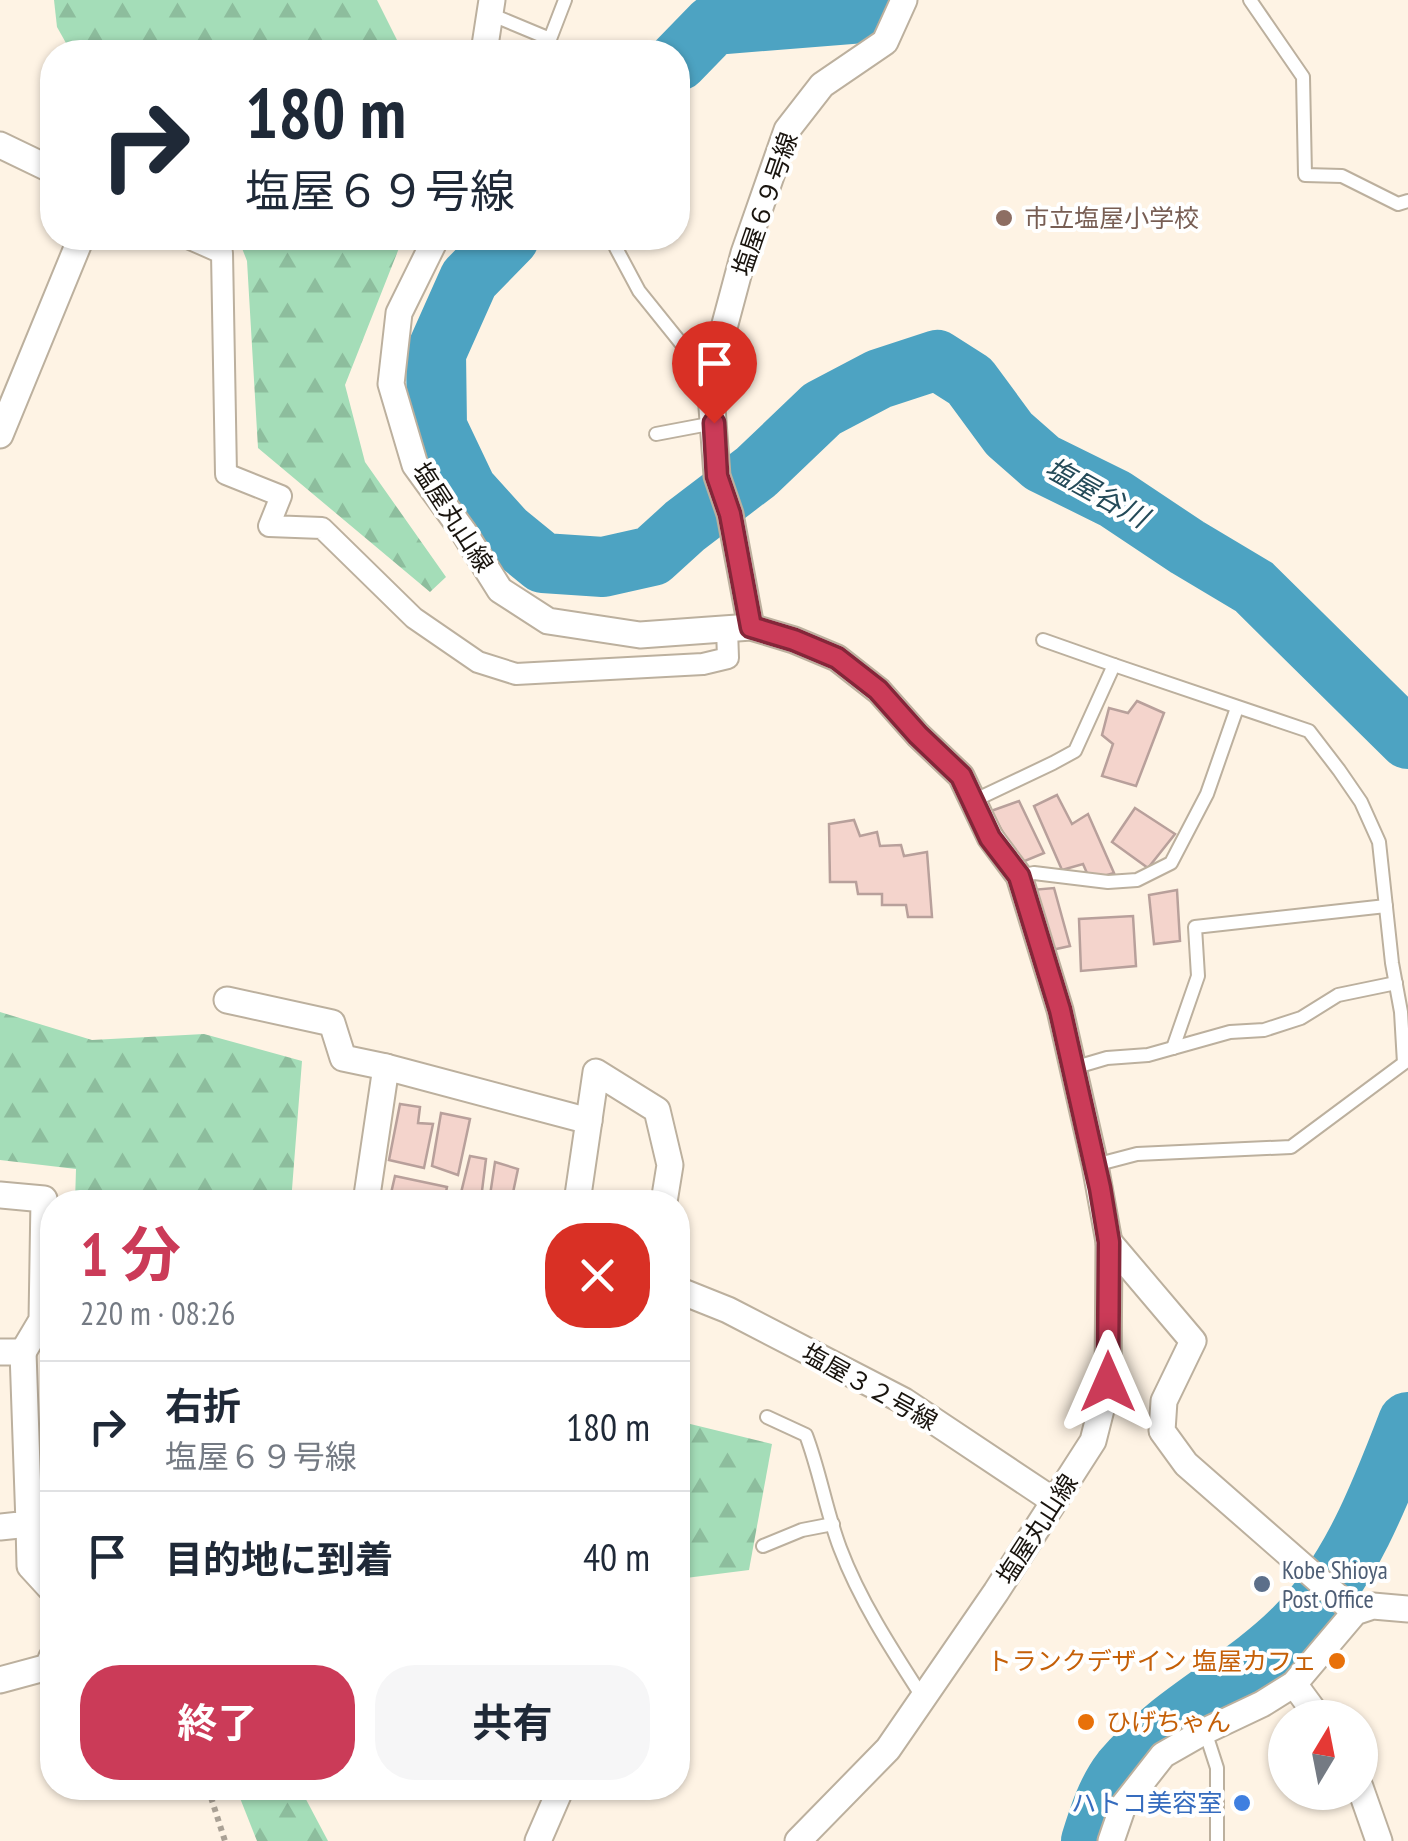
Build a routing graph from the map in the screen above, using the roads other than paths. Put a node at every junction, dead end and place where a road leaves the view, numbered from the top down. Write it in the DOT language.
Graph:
graph roads {
  1 [pos="565,0"];
  2 [pos="904,0"];
  3 [pos="1250,0"];
  4 [pos="491,7"];
  5 [pos="486,40"];
  6 [pos="0,146"];
  7 [pos="40,164"];
  8 [pos="1408,201"];
  9 [pos="76,250"];
  10 [pos="215,250"];
  11 [pos="430,250"];
  12 [pos="617,250"];
  13 [pos="710,380"];
  14 [pos="714,423"];
  15 [pos="656,434"];
  16 [pos="0,435"];
  17 [pos="739,628"];
  18 [pos="1044,640"];
  19 [pos="1114,665"];
  20 [pos="1237,708"];
  21 [pos="973,801"];
  22 [pos="1019,876"];
  23 [pos="1386,906"];
  24 [pos="1396,983"];
  25 [pos="228,1000"];
  26 [pos="1174,1048"];
  27 [pos="386,1067"];
  28 [pos="1073,1068"];
  29 [pos="588,1122"];
  30 [pos="1095,1165"];
  31 [pos="368,1190"];
  32 [pos="578,1190"];
  33 [pos="666,1190"];
  34 [pos="0,1195"];
  35 [pos="40,1200"];
  36 [pos="1109,1242"];
  37 [pos="690,1295"];
  38 [pos="40,1322"];
  39 [pos="11,1352"];
  40 [pos="767,1416"];
  41 [pos="1054,1502"];
  42 [pos="29,1524"];
  43 [pos="833,1524"];
  44 [pos="0,1527"];
  45 [pos="763,1546"];
  46 [pos="40,1577"];
  47 [pos="1350,1608"];
  48 [pos="1408,1608"];
  49 [pos="40,1670"];
  50 [pos="0,1680"];
  51 [pos="1294,1684"];
  52 [pos="924,1698"];
  53 [pos="1306,1700"];
  54 [pos="1205,1731"];
  55 [pos="556,1800"];
  56 [pos="1368,1810"];
  57 [pos="538,1841"];
  58 [pos="798,1841"];
  59 [pos="1112,1841"];
  60 [pos="1217,1841"];
  61 [pos="1379,1841"];
  1 -- 4 [label="lane"];
  2 -- 13 [label="street, 塩屋６９号線"];
  3 -- 8 [label="lane"];
  4 -- 5 [label="street"];
  6 -- 7 [label="street"];
  9 -- 16 [label="street"];
  10 -- 17 [label="street"];
  11 -- 17 [label="street, 塩屋丸山線"];
  12 -- 13 [label="lane"];
  13 -- 14 [label="street, 塩屋６９号線"];
  14 -- 15 [label="lane"];
  14 -- 17 [label="street, 塩屋６９号線"];
  17 -- 21 [label="street, 塩屋丸山線"];
  18 -- 19 [label="lane"];
  19 -- 20 [label="lane"];
  19 -- 21 [label="lane"];
  20 -- 22 [label="lane"];
  20 -- 23 [label="lane"];
  21 -- 22 [label="street, 塩屋丸山線"];
  22 -- 28 [label="street, 塩屋丸山線"];
  23 -- 24 [label="lane"];
  23 -- 26 [label="lane"];
  24 -- 26 [label="lane"];
  24 -- 30 [label="lane"];
  25 -- 27 [label="street"];
  26 -- 28 [label="lane"];
  27 -- 29 [label="street"];
  27 -- 31 [label="street"];
  28 -- 30 [label="street, 塩屋丸山線"];
  29 -- 32 [label="street"];
  29 -- 33 [label="street"];
  30 -- 36 [label="street, 塩屋丸山線"];
  34 -- 35 [label="street"];
  36 -- 41 [label="street, 塩屋丸山線"];
  36 -- 47 [label="street"];
  37 -- 41 [label="street, 塩屋３２号線"];
  38 -- 39 [label="street"];
  39 -- 42 [label="street"];
  40 -- 43 [label="lane"];
  41 -- 52 [label="street, 塩屋丸山線"];
  42 -- 44 [label="street"];
  42 -- 46 [label="street"];
  43 -- 45 [label="lane"];
  43 -- 52 [label="lane"];
  47 -- 48 [label="street"];
  47 -- 51 [label="street"];
  49 -- 50 [label="street"];
  51 -- 53 [label="street"];
  51 -- 54 [label="street"];
  52 -- 58 [label="street, 塩屋丸山線"];
  54 -- 59 [label="street"];
  54 -- 60 [label="lane"];
  55 -- 57 [label="street"];
  56 -- 61 [label="street"];
}
